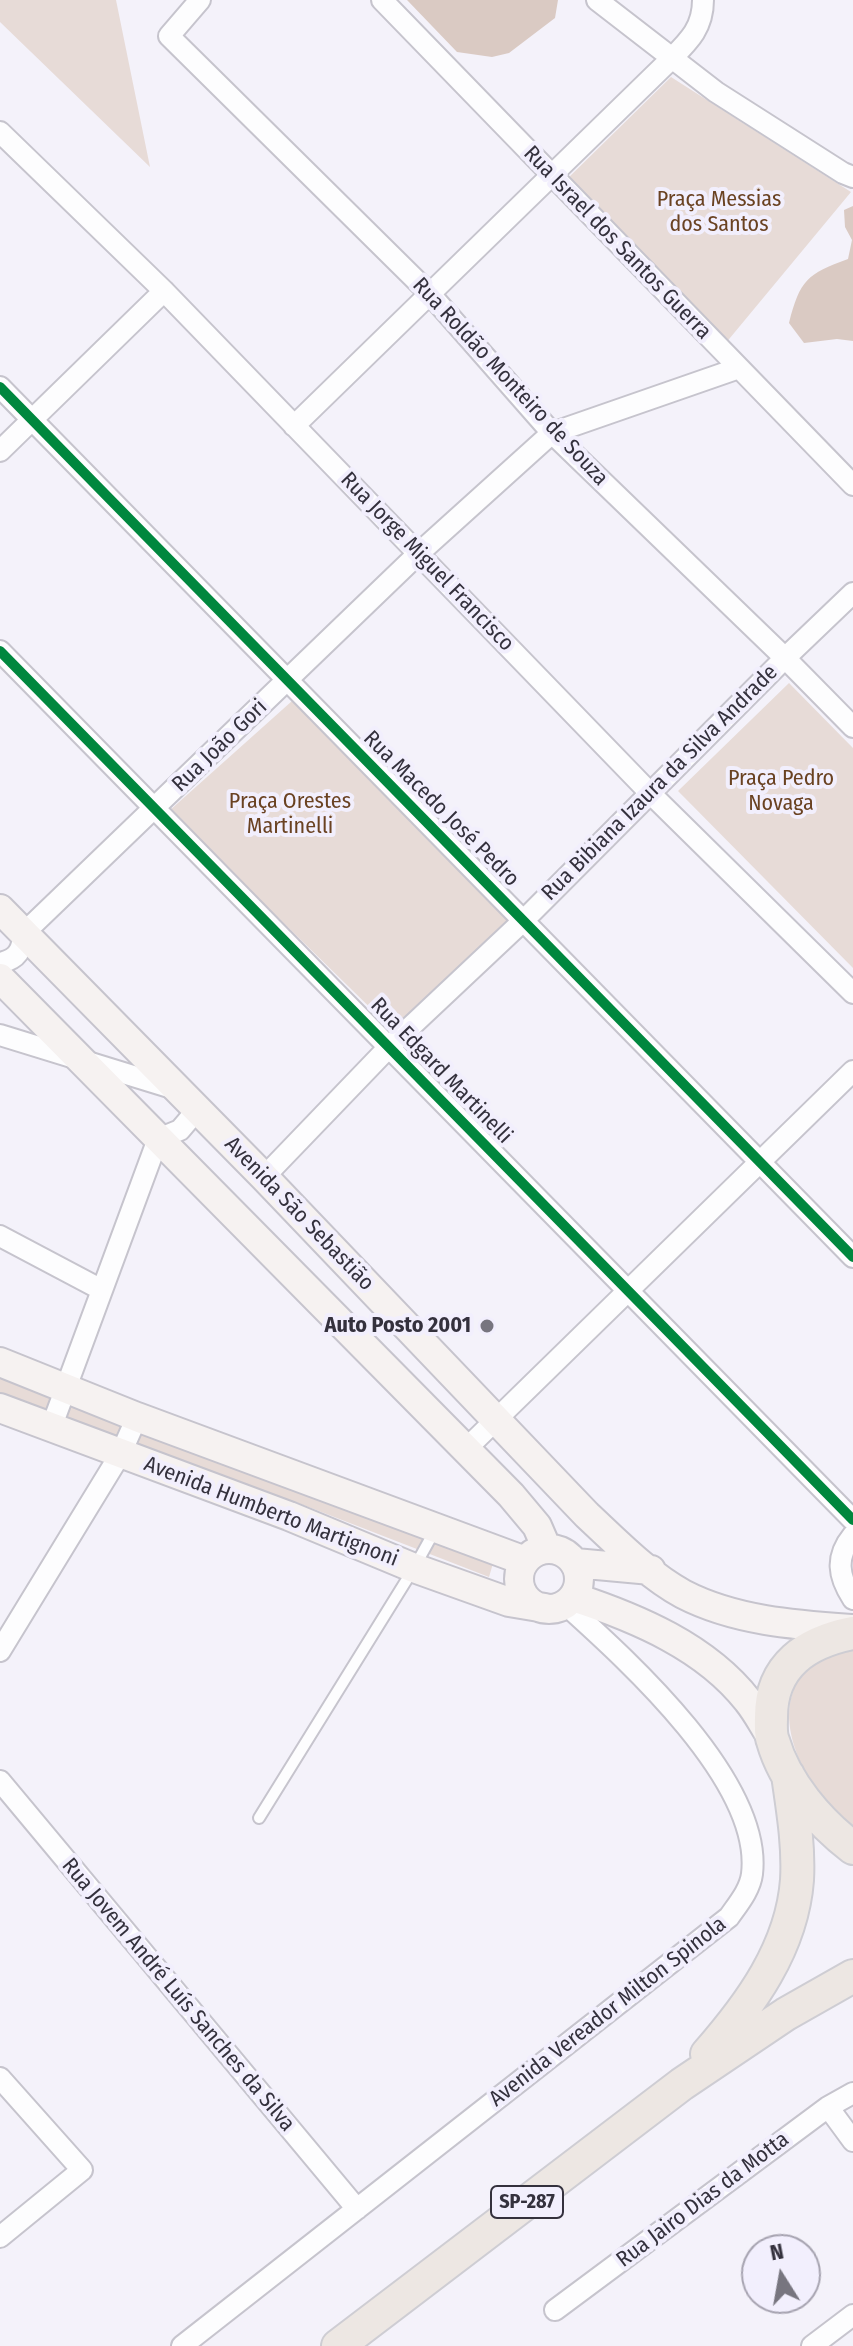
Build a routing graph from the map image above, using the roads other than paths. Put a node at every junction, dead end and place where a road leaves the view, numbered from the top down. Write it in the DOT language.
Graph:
graph roads {
  1 [pos="200,0"];
  2 [pos="382,0"];
  3 [pos="597,0"];
  4 [pos="703,0"];
  5 [pos="672,58"];
  6 [pos="2,138"];
  7 [pos="552,177"];
  8 [pos="853,177"];
  9 [pos="164,291"];
  10 [pos="430,294"];
  11 [pos="739,368"];
  12 [pos="0,387"];
  13 [pos="32,420"];
  14 [pos="294,426"];
  15 [pos="552,433"];
  16 [pos="0,451"];
  17 [pos="853,485"];
  18 [pos="419,553"];
  19 [pos="853,593"];
  20 [pos="0,651"];
  21 [pos="785,658"];
  22 [pos="287,682"];
  23 [pos="853,727"];
  24 [pos="651,794"];
  25 [pos="155,809"];
  26 [pos="0,909"];
  27 [pos="523,921"];
  28 [pos="12,931"];
  29 [pos="0,963"];
  30 [pos="0,978"];
  31 [pos="853,993"];
  32 [pos="0,1035"];
  33 [pos="389,1047"];
  34 [pos="84,1061"];
  35 [pos="853,1071"];
  36 [pos="176,1089"];
  37 [pos="197,1110"];
  38 [pos="158,1139"];
  39 [pos="760,1161"];
  40 [pos="264,1177"];
  41 [pos="0,1236"];
  42 [pos="853,1257"];
  43 [pos="102,1290"];
  44 [pos="628,1291"];
  45 [pos="434,1354"];
  46 [pos="0,1362"];
  47 [pos="404,1385"];
  48 [pos="67,1388"];
  49 [pos="0,1408"];
  50 [pos="137,1417"];
  51 [pos="495,1419"];
  52 [pos="51,1428"];
  53 [pos="467,1448"];
  54 [pos="121,1453"];
  55 [pos="853,1520"];
  56 [pos="435,1528"];
  57 [pos="853,1535"];
  58 [pos="536,1555"];
  59 [pos="575,1563"];
  60 [pos="414,1568"];
  61 [pos="656,1574"];
  62 [pos="853,1599"];
  63 [pos="561,1603"];
  64 [pos="604,1607"];
  65 [pos="853,1631"];
  66 [pos="0,1651"];
  67 [pos="772,1738"];
  68 [pos="788,1775"];
  69 [pos="0,1781"];
  70 [pos="259,1818"];
  71 [pos="853,1848"];
  72 [pos="853,1976"];
  73 [pos="0,2078"];
  74 [pos="682,2084"];
  75 [pos="853,2093"];
  76 [pos="828,2107"];
  77 [pos="853,2141"];
  78 [pos="357,2209"];
  79 [pos="0,2237"];
  80 [pos="555,2310"];
  81 [pos="853,2315"];
  82 [pos="365,2333"];
  83 [pos="182,2346"];
  84 [pos="338,2346"];
  85 [pos="812,2346"];
  1 -- 10 [label="street, Rua Roldão Monteiro de Souza"];
  2 -- 7 [label="street, Rua Israel dos Santos Guerra"];
  3 -- 5 [label="street"];
  4 -- 5 [label="street"];
  5 -- 7 [label="street"];
  5 -- 8 [label="street"];
  6 -- 9 [label="street, Rua Jorge Miguel Francisco"];
  7 -- 10 [label="street"];
  7 -- 11 [label="street, Rua Israel dos Santos Guerra"];
  9 -- 13 [label="street"];
  9 -- 14 [label="street, Rua Jorge Miguel Francisco"];
  10 -- 14 [label="street"];
  10 -- 15 [label="street, Rua Roldão Monteiro de Souza"];
  11 -- 15 [label="street, Rua João Gori"];
  11 -- 17 [label="street, Rua Israel dos Santos Guerra"];
  12 -- 13 [label="street, Rua Macedo José Pedro"];
  13 -- 16 [label="street"];
  13 -- 22 [label="street, Rua Macedo José Pedro"];
  14 -- 18 [label="street, Rua Jorge Miguel Francisco"];
  15 -- 18 [label="street, Rua João Gori"];
  15 -- 21 [label="street, Rua Roldão Monteiro de Souza"];
  18 -- 22 [label="street, Rua João Gori"];
  18 -- 24 [label="street, Rua Jorge Miguel Francisco"];
  19 -- 21 [label="street, Rua Bibiana Izaura da Silva Andrade"];
  20 -- 25 [label="street, Rua Edgard Martinelli"];
  21 -- 23 [label="street, Rua Roldão Monteiro de Souza"];
  21 -- 24 [label="street, Rua Bibiana Izaura da Silva Andrade"];
  22 -- 25 [label="street, Rua João Gori"];
  22 -- 27 [label="street, Rua Macedo José Pedro"];
  24 -- 27 [label="street, Rua Bibiana Izaura da Silva Andrade"];
  24 -- 31 [label="street, Rua Jorge Miguel Francisco"];
  25 -- 28 [label="street, Rua João Gori"];
  25 -- 33 [label="street, Rua Edgard Martinelli"];
  26 -- 28 [label="main road, Avenida São Sebastião"];
  27 -- 33 [label="street, Rua Bibiana Izaura da Silva Andrade"];
  27 -- 39 [label="street, Rua Macedo José Pedro"];
  28 -- 29 [label="street, Rua João Gori"];
  28 -- 36 [label="main road, Avenida São Sebastião"];
  30 -- 34 [label="main road, Avenida São Sebastião"];
  32 -- 34 [label="street"];
  33 -- 40 [label="street, Rua Bibiana Izaura da Silva Andrade"];
  33 -- 44 [label="street, Rua Edgard Martinelli"];
  34 -- 36 [label="street"];
  34 -- 38 [label="main road, Avenida São Sebastião"];
  35 -- 39 [label="street"];
  36 -- 37 [label="main road, Avenida São Sebastião"];
  37 -- 38 [label="street"];
  37 -- 40 [label="main road, Avenida São Sebastião"];
  38 -- 43 [label="street"];
  38 -- 47 [label="main road, Avenida São Sebastião"];
  39 -- 42 [label="street, Rua Macedo José Pedro"];
  39 -- 44 [label="street"];
  40 -- 45 [label="main road, Avenida São Sebastião"];
  41 -- 43 [label="street"];
  43 -- 48 [label="street"];
  44 -- 51 [label="street"];
  44 -- 55 [label="street, Rua Edgard Martinelli"];
  45 -- 47 [label="main road"];
  45 -- 51 [label="main road, Avenida São Sebastião"];
  46 -- 48 [label="main road, Avenida Humberto Martignoni"];
  47 -- 53 [label="main road, Avenida São Sebastião"];
  48 -- 50 [label="main road, Avenida Humberto Martignoni"];
  48 -- 52 [label="street"];
  49 -- 52 [label="main road, Avenida Humberto Martignoni"];
  50 -- 54 [label="street"];
  50 -- 56 [label="main road, Avenida Humberto Martignoni"];
  51 -- 53 [label="street"];
  51 -- 61 [label="main road, Avenida São Sebastião"];
  52 -- 54 [label="main road, Avenida Humberto Martignoni"];
  53 -- 58 [label="main road, Avenida São Sebastião"];
  54 -- 60 [label="main road, Avenida Humberto Martignoni"];
  54 -- 66 [label="street"];
  56 -- 58 [label="main road, Avenida Humberto Martignoni"];
  56 -- 60 [label="lane"];
  57 -- 62 [label="street"];
  58 -- 59 [label="main road"];
  58 -- 63 [label="main road"];
  59 -- 61 [label="main road"];
  59 -- 63 [label="main road"];
  60 -- 63 [label="main road, Avenida Humberto Martignoni"];
  60 -- 70 [label="lane"];
  61 -- 64 [label="main road"];
  61 -- 65 [label="main road, Avenida São Sebastião"];
  63 -- 64 [label="main road, Avenida Humberto Martignoni"];
  63 -- 78 [label="street, Avenida Vereador Milton Spinola"];
  64 -- 67 [label="main road, Avenida Humberto Martignoni"];
  65 -- 67 [label="main road"];
  67 -- 68 [label="main road"];
  68 -- 71 [label="main road"];
  68 -- 74 [label="main road, SP-287"];
  69 -- 78 [label="street, Rua Jovem André Luís Sanches da Silva"];
  72 -- 74 [label="main road, SP-287"];
  73 -- 79 [label="street"];
  74 -- 82 [label="main road, SP-287"];
  75 -- 76 [label="street, Rua Jairo Dias da Motta"];
  76 -- 77 [label="street"];
  76 -- 80 [label="street, Rua Jairo Dias da Motta"];
  78 -- 83 [label="street, Avenida Vereador Milton Spinola"];
  81 -- 85 [label="street"];
  82 -- 84 [label="main road, SP-287"];
}
